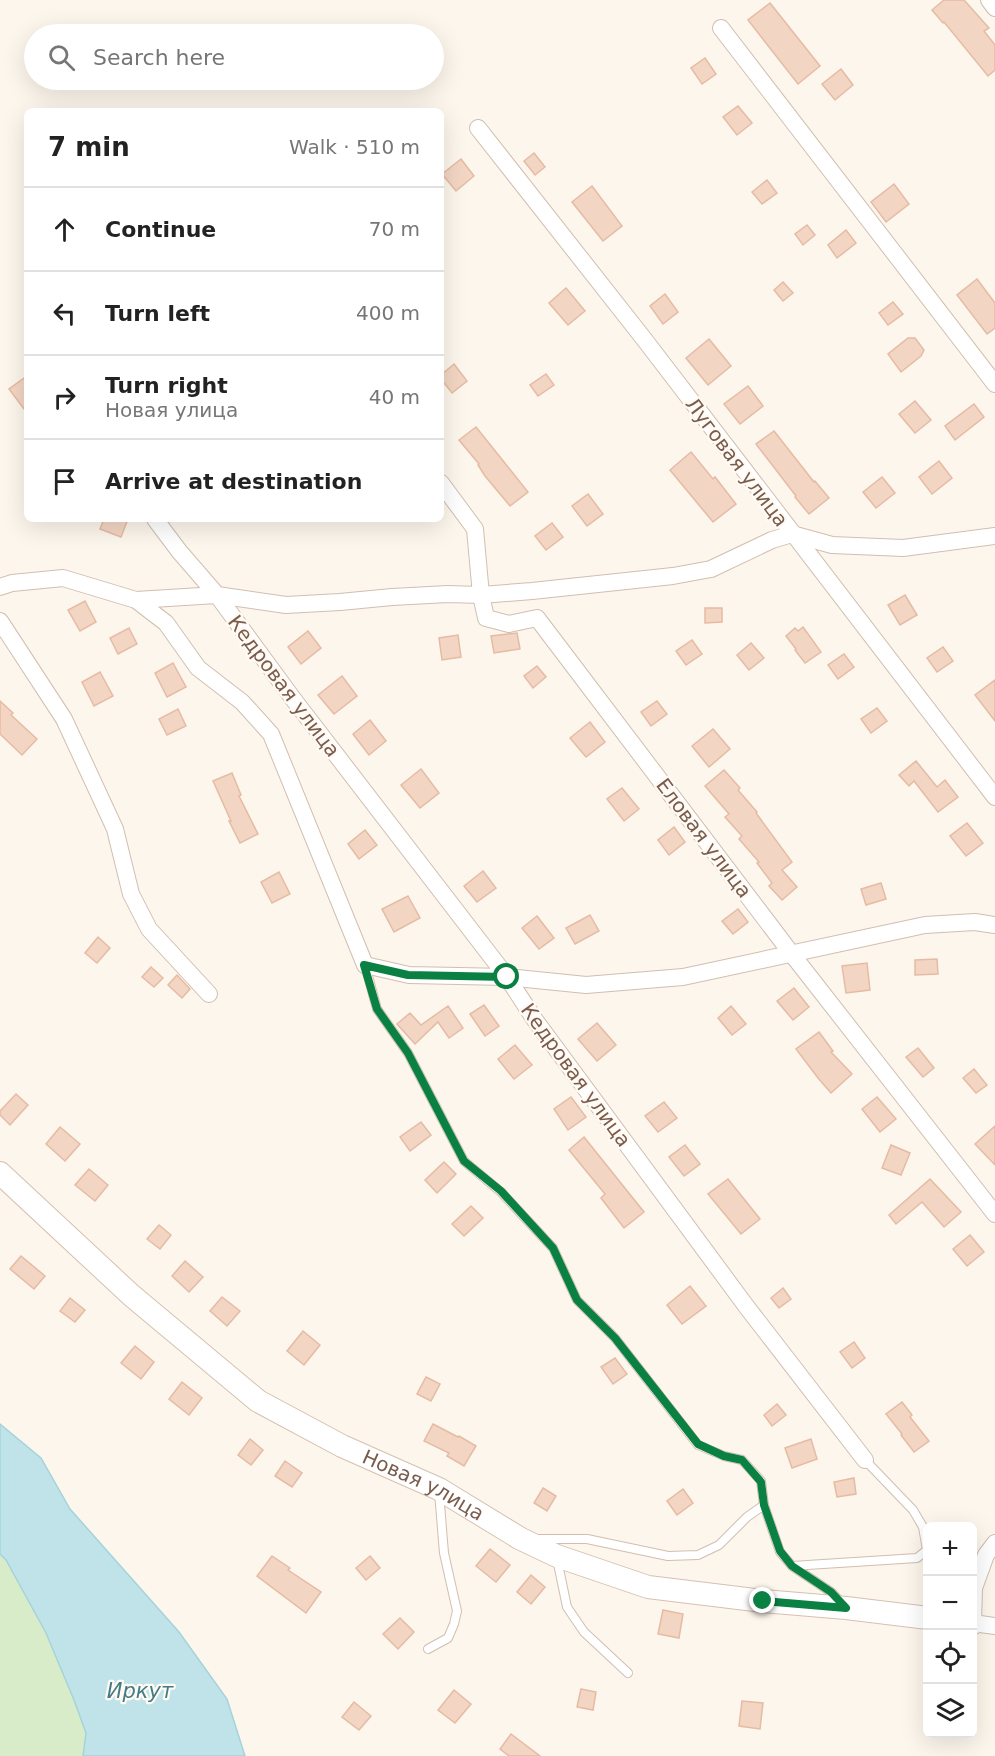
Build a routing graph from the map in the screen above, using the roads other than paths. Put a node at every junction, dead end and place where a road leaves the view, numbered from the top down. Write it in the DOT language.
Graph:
graph roads {
  1 [pos="989,0"];
  2 [pos="995,8"];
  3 [pos="722,28"];
  4 [pos="478,128"];
  5 [pos="995,384"];
  6 [pos="444,487"];
  7 [pos="157,522"];
  8 [pos="792,534"];
  9 [pos="995,536"];
  10 [pos="0,587"];
  11 [pos="532,591"];
  12 [pos="217,595"];
  13 [pos="481,595"];
  14 [pos="136,600"];
  15 [pos="537,618"];
  16 [pos="0,621"];
  17 [pos="995,797"];
  18 [pos="995,925"];
  19 [pos="791,953"];
  20 [pos="364,965"];
  21 [pos="507,977"];
  22 [pos="209,994"];
  23 [pos="0,1173"];
  24 [pos="995,1214"];
  25 [pos="865,1460"];
  26 [pos="439,1489"];
  27 [pos="764,1505"];
  28 [pos="521,1539"];
  29 [pos="995,1543"];
  30 [pos="557,1556"];
  31 [pos="792,1566"];
  32 [pos="846,1608"];
  33 [pos="923,1618"];
  34 [pos="980,1624"];
  35 [pos="428,1649"];
  36 [pos="628,1673"];
  1 -- 2 [label="street"];
  3 -- 5 [label="street"];
  4 -- 8 [label="street, Луговая улица"];
  6 -- 13 [label="street"];
  7 -- 12 [label="street, Кедровая улица"];
  8 -- 9 [label="street"];
  8 -- 11 [label="street"];
  8 -- 17 [label="street, Луговая улица"];
  10 -- 14 [label="street"];
  11 -- 13 [label="street"];
  11 -- 15 [label="street"];
  12 -- 13 [label="street"];
  12 -- 14 [label="street"];
  12 -- 21 [label="street, Кедровая улица"];
  13 -- 15 [label="street"];
  14 -- 20 [label="street"];
  15 -- 19 [label="street, Еловая улица"];
  16 -- 22 [label="street"];
  18 -- 19 [label="street"];
  19 -- 21 [label="street"];
  19 -- 24 [label="street, Еловая улица"];
  20 -- 21 [label="street"];
  20 -- 27 [label="lane"];
  21 -- 25 [label="street, Кедровая улица"];
  23 -- 26 [label="street, Новая улица"];
  25 -- 31 [label="lane"];
  26 -- 28 [label="street, Новая улица"];
  26 -- 35 [label="lane"];
  27 -- 28 [label="lane"];
  27 -- 31 [label="lane"];
  28 -- 30 [label="street, Новая улица"];
  29 -- 34 [label="street"];
  30 -- 32 [label="street, Новая улица"];
  30 -- 36 [label="lane"];
  31 -- 32 [label="lane"];
  32 -- 33 [label="street, Новая улица"];
}
